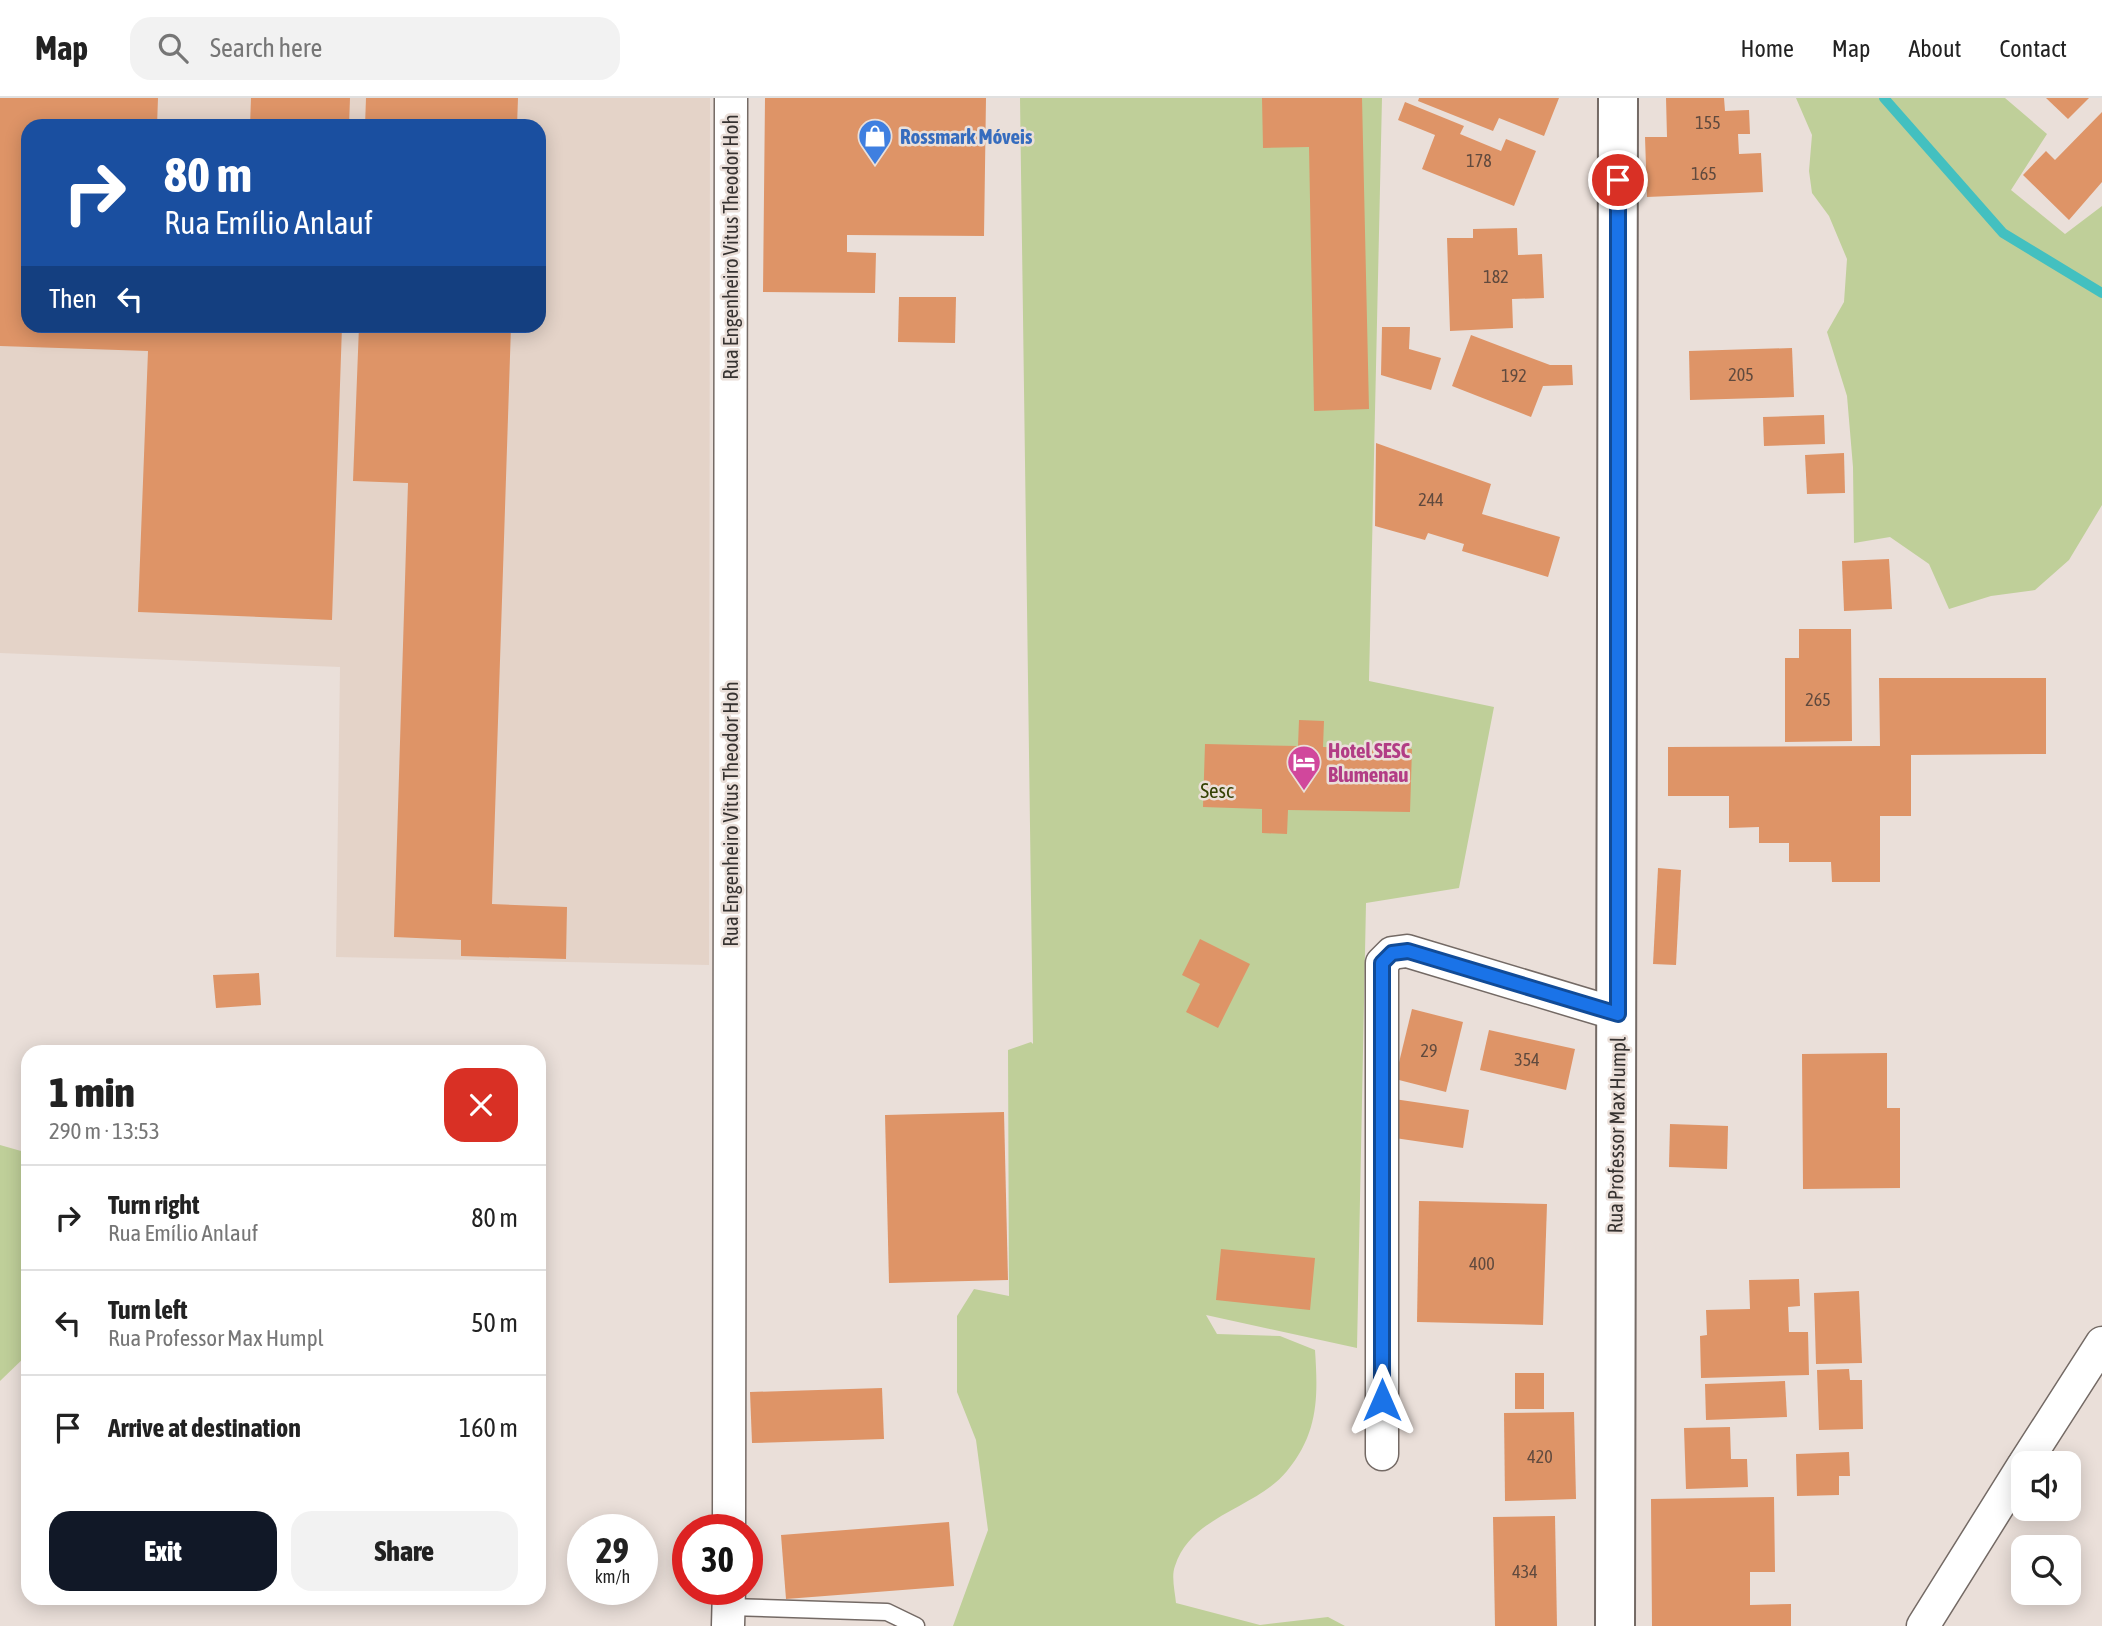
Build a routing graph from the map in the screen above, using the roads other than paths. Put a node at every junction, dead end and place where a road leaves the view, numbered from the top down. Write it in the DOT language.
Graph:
graph roads {
  1 [pos="730,98"];
  2 [pos="1618,98"];
  3 [pos="1618,1014"];
  4 [pos="2102,1343"];
  5 [pos="2032,1451"];
  6 [pos="1382,1454"];
  7 [pos="2011,1485"];
  8 [pos="729,1514"];
  9 [pos="728,1607"];
  10 [pos="916,1626"];
  11 [pos="1615,1626"];
  12 [pos="1923,1626"];
  1 -- 8 [label="street, Rua Engenheiro Vitus Theodor Hoh"];
  2 -- 3 [label="street, Rua Professor Max Humpl"];
  3 -- 6 [label="street"];
  3 -- 11 [label="street, Rua Professor Max Humpl"];
  4 -- 5 [label="street"];
  7 -- 12 [label="street"];
  9 -- 10 [label="lane"];
}
